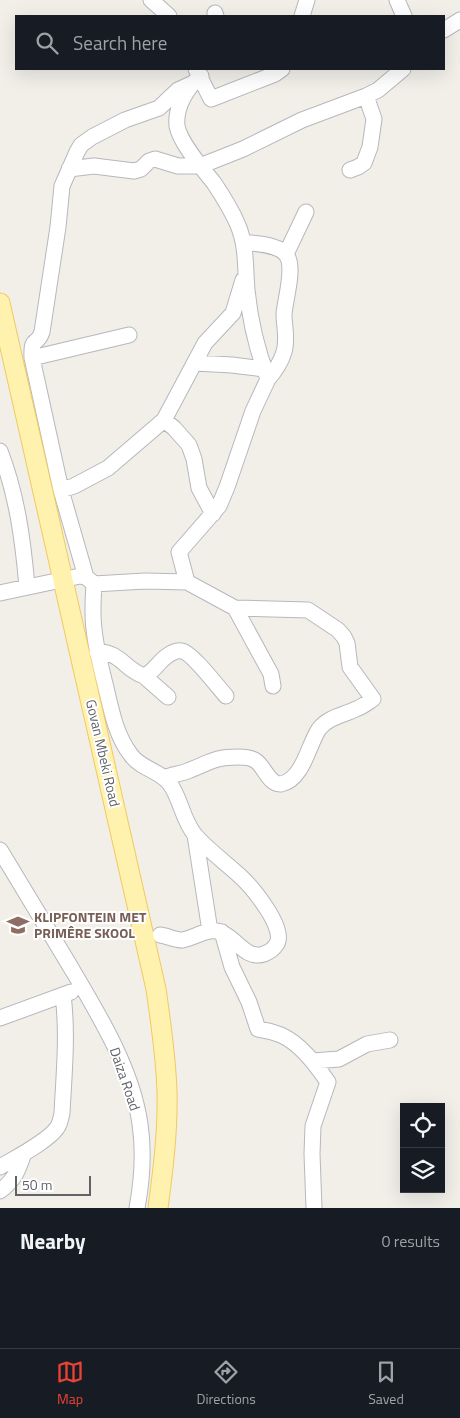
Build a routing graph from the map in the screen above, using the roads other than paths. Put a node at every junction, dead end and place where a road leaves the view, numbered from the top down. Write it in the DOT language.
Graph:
graph roads {
  1 [pos="152,0"];
  2 [pos="307,0"];
  3 [pos="397,0"];
  4 [pos="168,15"];
  5 [pos="302,15"];
  6 [pos="404,15"];
  7 [pos="460,20"];
  8 [pos="445,29"];
  9 [pos="281,70"];
  10 [pos="402,70"];
  11 [pos="196,76"];
  12 [pos="366,96"];
  13 [pos="200,166"];
  14 [pos="69,168"];
  15 [pos="350,170"];
  16 [pos="306,212"];
  17 [pos="244,242"];
  18 [pos="286,254"];
  19 [pos="246,269"];
  20 [pos="0,303"];
  21 [pos="129,335"];
  22 [pos="32,358"];
  23 [pos="195,363"];
  24 [pos="266,374"];
  25 [pos="164,420"];
  26 [pos="0,450"];
  27 [pos="61,490"];
  28 [pos="213,514"];
  29 [pos="63,579"];
  30 [pos="90,581"];
  31 [pos="187,582"];
  32 [pos="27,587"];
  33 [pos="0,593"];
  34 [pos="235,608"];
  35 [pos="97,652"];
  36 [pos="144,676"];
  37 [pos="272,686"];
  38 [pos="226,696"];
  39 [pos="168,697"];
  40 [pos="164,778"];
  41 [pos="195,835"];
  42 [pos="0,850"];
  43 [pos="216,932"];
  44 [pos="160,935"];
  45 [pos="251,954"];
  46 [pos="237,977"];
  47 [pos="82,987"];
  48 [pos="63,995"];
  49 [pos="0,1018"];
  50 [pos="390,1040"];
  51 [pos="340,1059"];
  52 [pos="313,1061"];
  53 [pos="328,1082"];
  54 [pos="24,1153"];
  55 [pos="0,1167"];
  56 [pos="0,1191"];
  57 [pos="137,1208"];
  58 [pos="158,1208"];
  59 [pos="314,1208"];
  1 -- 4 [label="street"];
  2 -- 5 [label="street"];
  3 -- 6 [label="street"];
  7 -- 8 [label="street"];
  9 -- 11 [label="street"];
  10 -- 12 [label="street"];
  11 -- 13 [label="street"];
  11 -- 14 [label="street"];
  12 -- 13 [label="street"];
  12 -- 15 [label="street"];
  13 -- 14 [label="street"];
  13 -- 17 [label="street"];
  14 -- 22 [label="street"];
  16 -- 18 [label="street"];
  17 -- 18 [label="street"];
  17 -- 19 [label="street"];
  18 -- 24 [label="street"];
  19 -- 23 [label="street"];
  19 -- 24 [label="street"];
  20 -- 29 [label="main road, Govan Mbeki Road"];
  21 -- 22 [label="street"];
  22 -- 27 [label="street"];
  23 -- 24 [label="street"];
  23 -- 25 [label="street"];
  24 -- 28 [label="street"];
  25 -- 27 [label="street"];
  25 -- 28 [label="street"];
  26 -- 32 [label="street"];
  27 -- 30 [label="street"];
  28 -- 31 [label="street"];
  29 -- 30 [label="street"];
  29 -- 32 [label="street"];
  29 -- 58 [label="main road, Govan Mbeki Road"];
  30 -- 31 [label="street"];
  30 -- 35 [label="street"];
  31 -- 34 [label="street"];
  32 -- 33 [label="street"];
  34 -- 37 [label="street"];
  34 -- 40 [label="street"];
  35 -- 36 [label="street"];
  35 -- 40 [label="street"];
  36 -- 38 [label="street"];
  36 -- 39 [label="street"];
  40 -- 41 [label="street"];
  41 -- 43 [label="street"];
  41 -- 45 [label="street"];
  42 -- 47 [label="street, Daiza Road"];
  43 -- 44 [label="street"];
  43 -- 45 [label="street"];
  43 -- 46 [label="street"];
  45 -- 46 [label="street"];
  46 -- 52 [label="street"];
  47 -- 48 [label="street"];
  47 -- 57 [label="street, Daiza Road"];
  48 -- 49 [label="street"];
  48 -- 54 [label="street"];
  50 -- 51 [label="street"];
  51 -- 52 [label="street"];
  51 -- 53 [label="street"];
  52 -- 53 [label="street"];
  53 -- 59 [label="street"];
  54 -- 55 [label="street"];
  54 -- 56 [label="street"];
}
